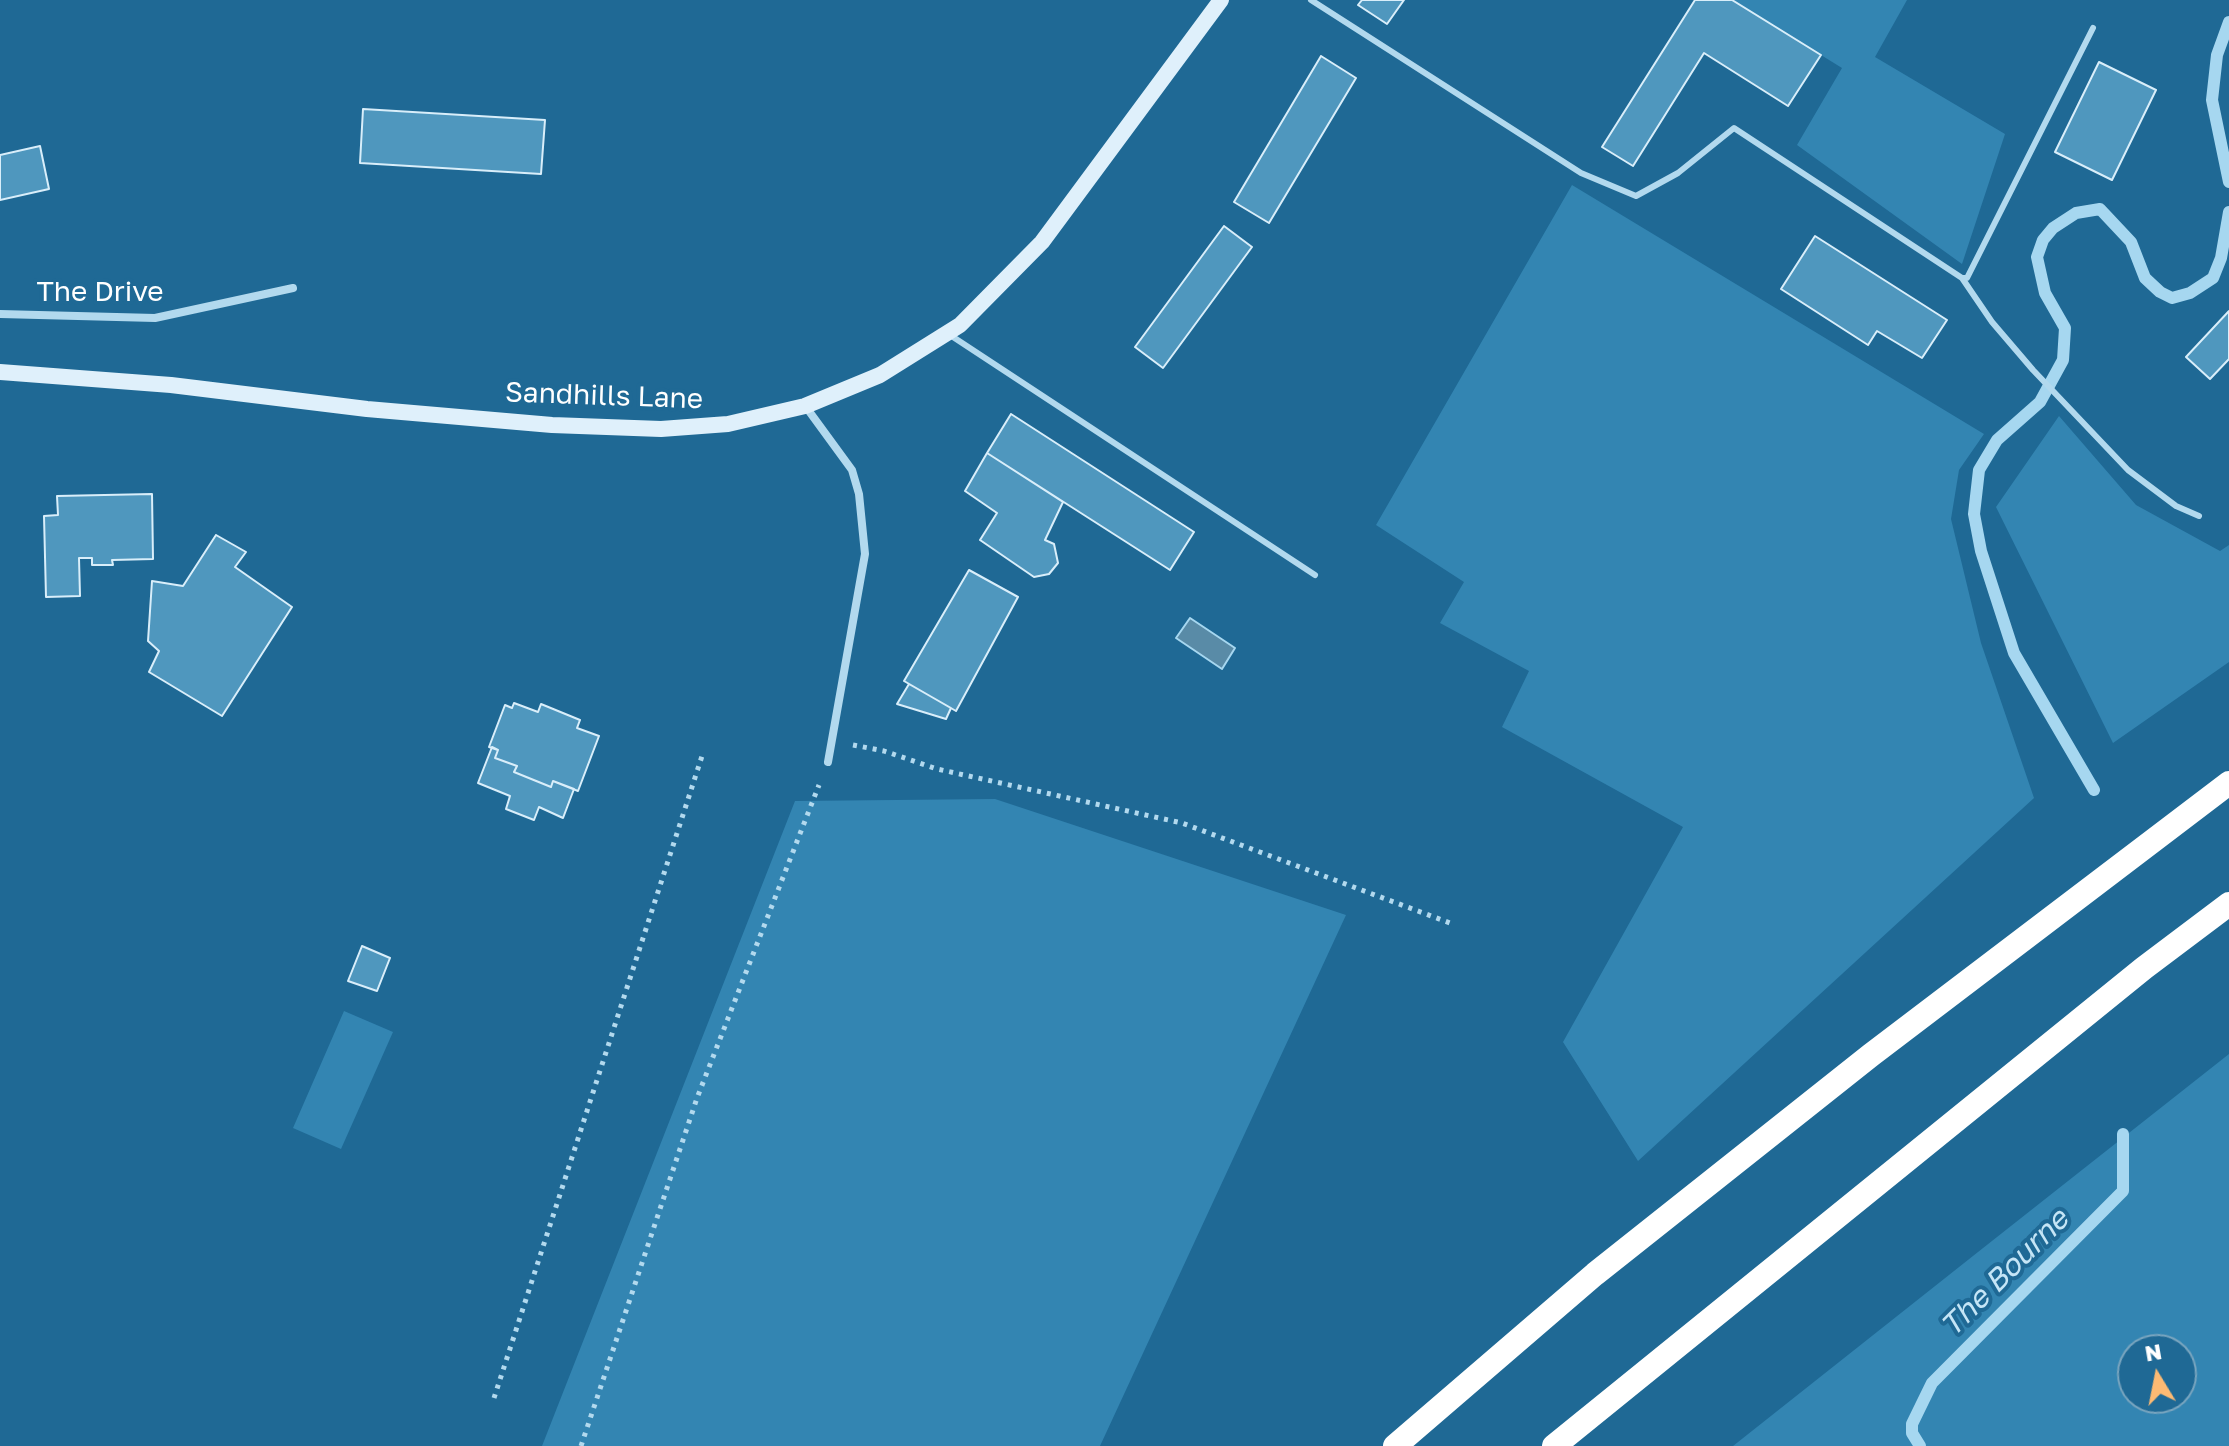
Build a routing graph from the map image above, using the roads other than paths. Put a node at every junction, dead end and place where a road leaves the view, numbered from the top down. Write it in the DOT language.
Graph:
graph roads {
  1 [pos="1221,0"];
  2 [pos="1311,0"];
  3 [pos="2093,28"];
  4 [pos="1962,278"];
  5 [pos="293,288"];
  6 [pos="0,314"];
  7 [pos="947,333"];
  8 [pos="0,372"];
  9 [pos="805,406"];
  10 [pos="2199,516"];
  11 [pos="1315,575"];
  12 [pos="828,762"];
  13 [pos="2229,783"];
  14 [pos="2229,904"];
  15 [pos="1395,1446"];
  16 [pos="1554,1446"];
  1 -- 7 [label="main road, Sandhills Lane"];
  2 -- 4 [label="lane"];
  3 -- 4 [label="lane"];
  4 -- 10 [label="lane"];
  5 -- 6 [label="street, The Drive"];
  7 -- 9 [label="main road, Sandhills Lane"];
  7 -- 11 [label="lane"];
  8 -- 9 [label="main road, Sandhills Lane"];
  9 -- 12 [label="street"];
  13 -- 15 [label="highway"];
  14 -- 16 [label="highway"];
}
